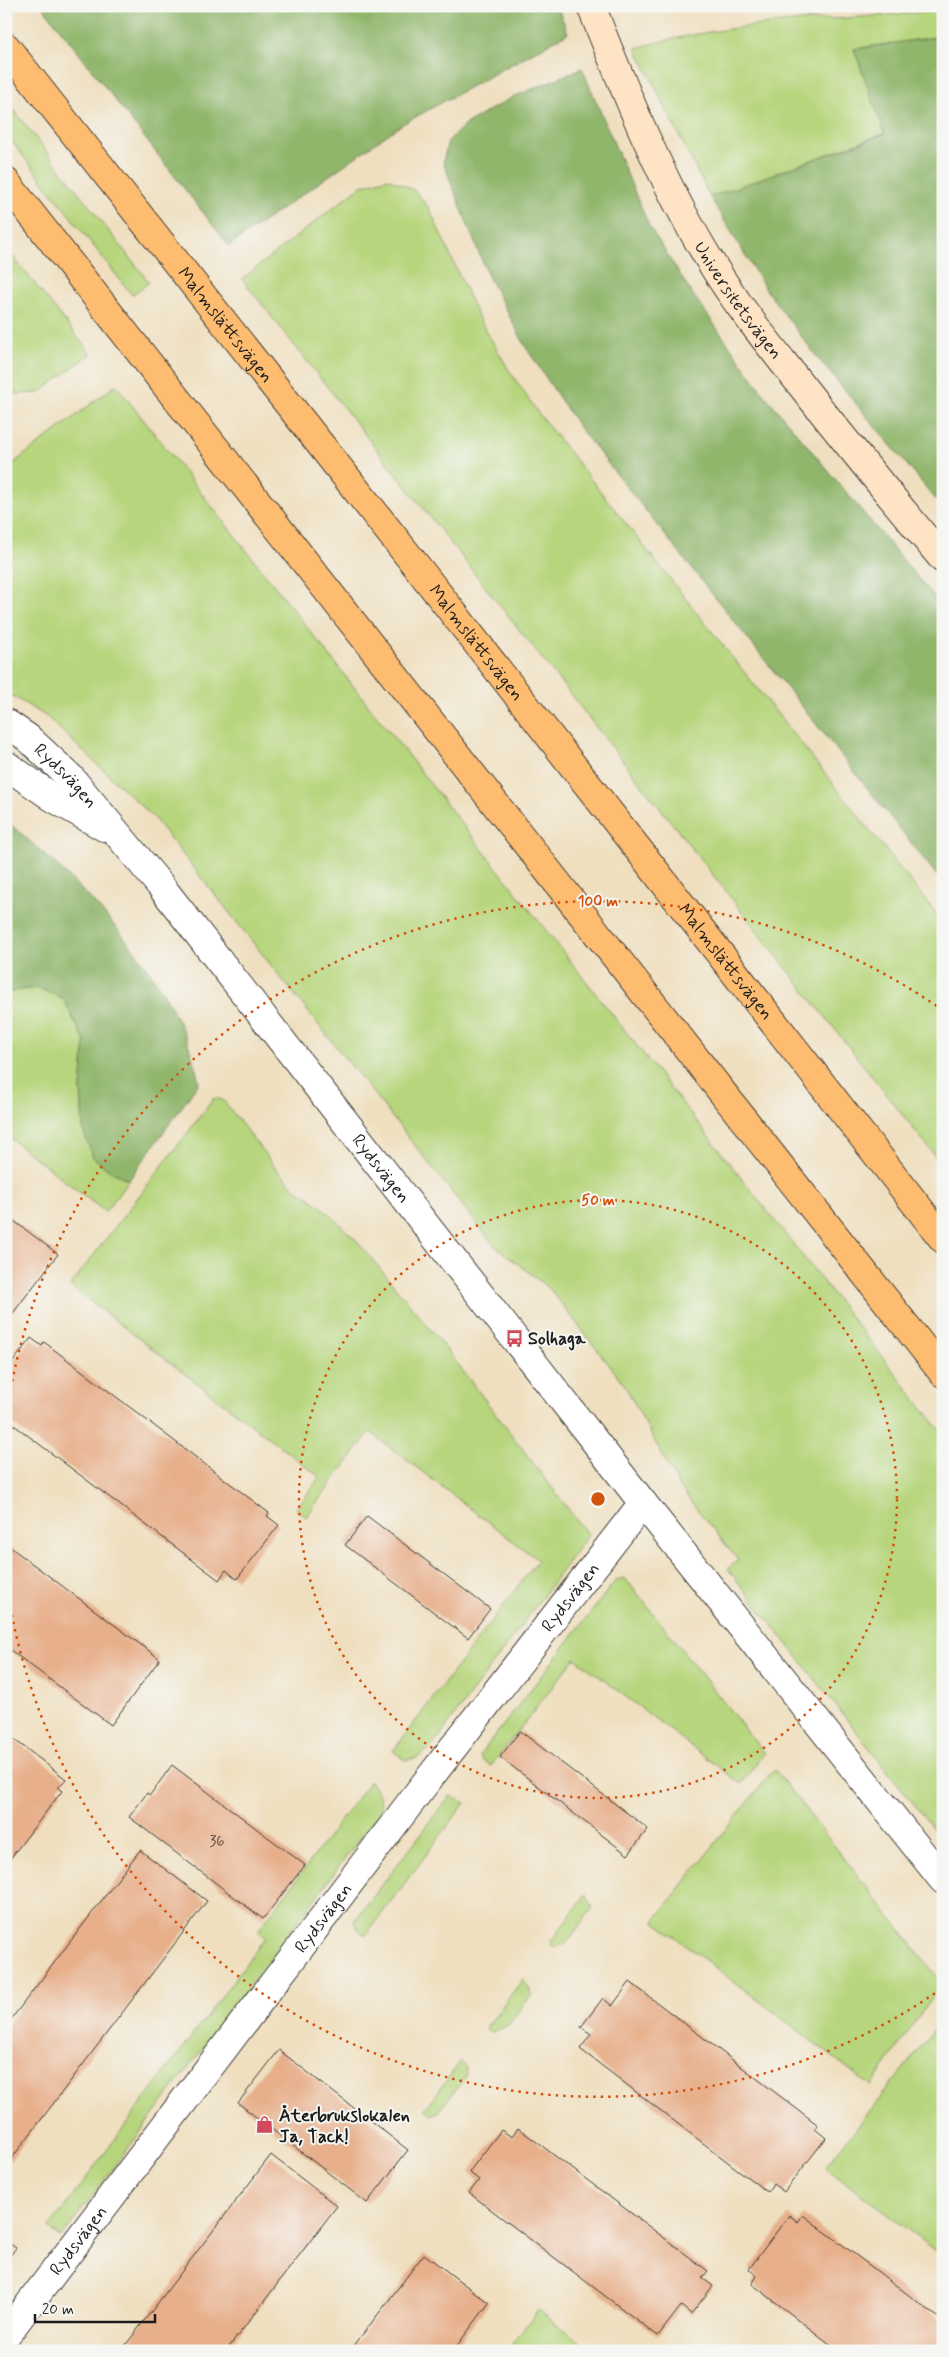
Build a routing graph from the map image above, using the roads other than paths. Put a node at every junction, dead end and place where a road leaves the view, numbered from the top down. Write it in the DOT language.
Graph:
graph roads {
  1 [pos="591,6"];
  2 [pos="6,47"];
  3 [pos="6,182"];
  4 [pos="943,559"];
  5 [pos="6,722"];
  6 [pos="6,765"];
  7 [pos="118,835"];
  8 [pos="943,1239"];
  9 [pos="943,1373"];
  10 [pos="643,1503"];
  11 [pos="943,1880"];
  12 [pos="6,2335"];
  1 -- 4 [label="main road, Universitetsvägen"];
  2 -- 8 [label="highway, Malmslättsvägen"];
  3 -- 9 [label="highway"];
  5 -- 7 [label="street, Rydsvägen"];
  6 -- 7 [label="street, Rydsvägen"];
  7 -- 10 [label="street, Rydsvägen"];
  10 -- 11 [label="street, Rydsvägen"];
  10 -- 12 [label="street, Rydsvägen"];
}
